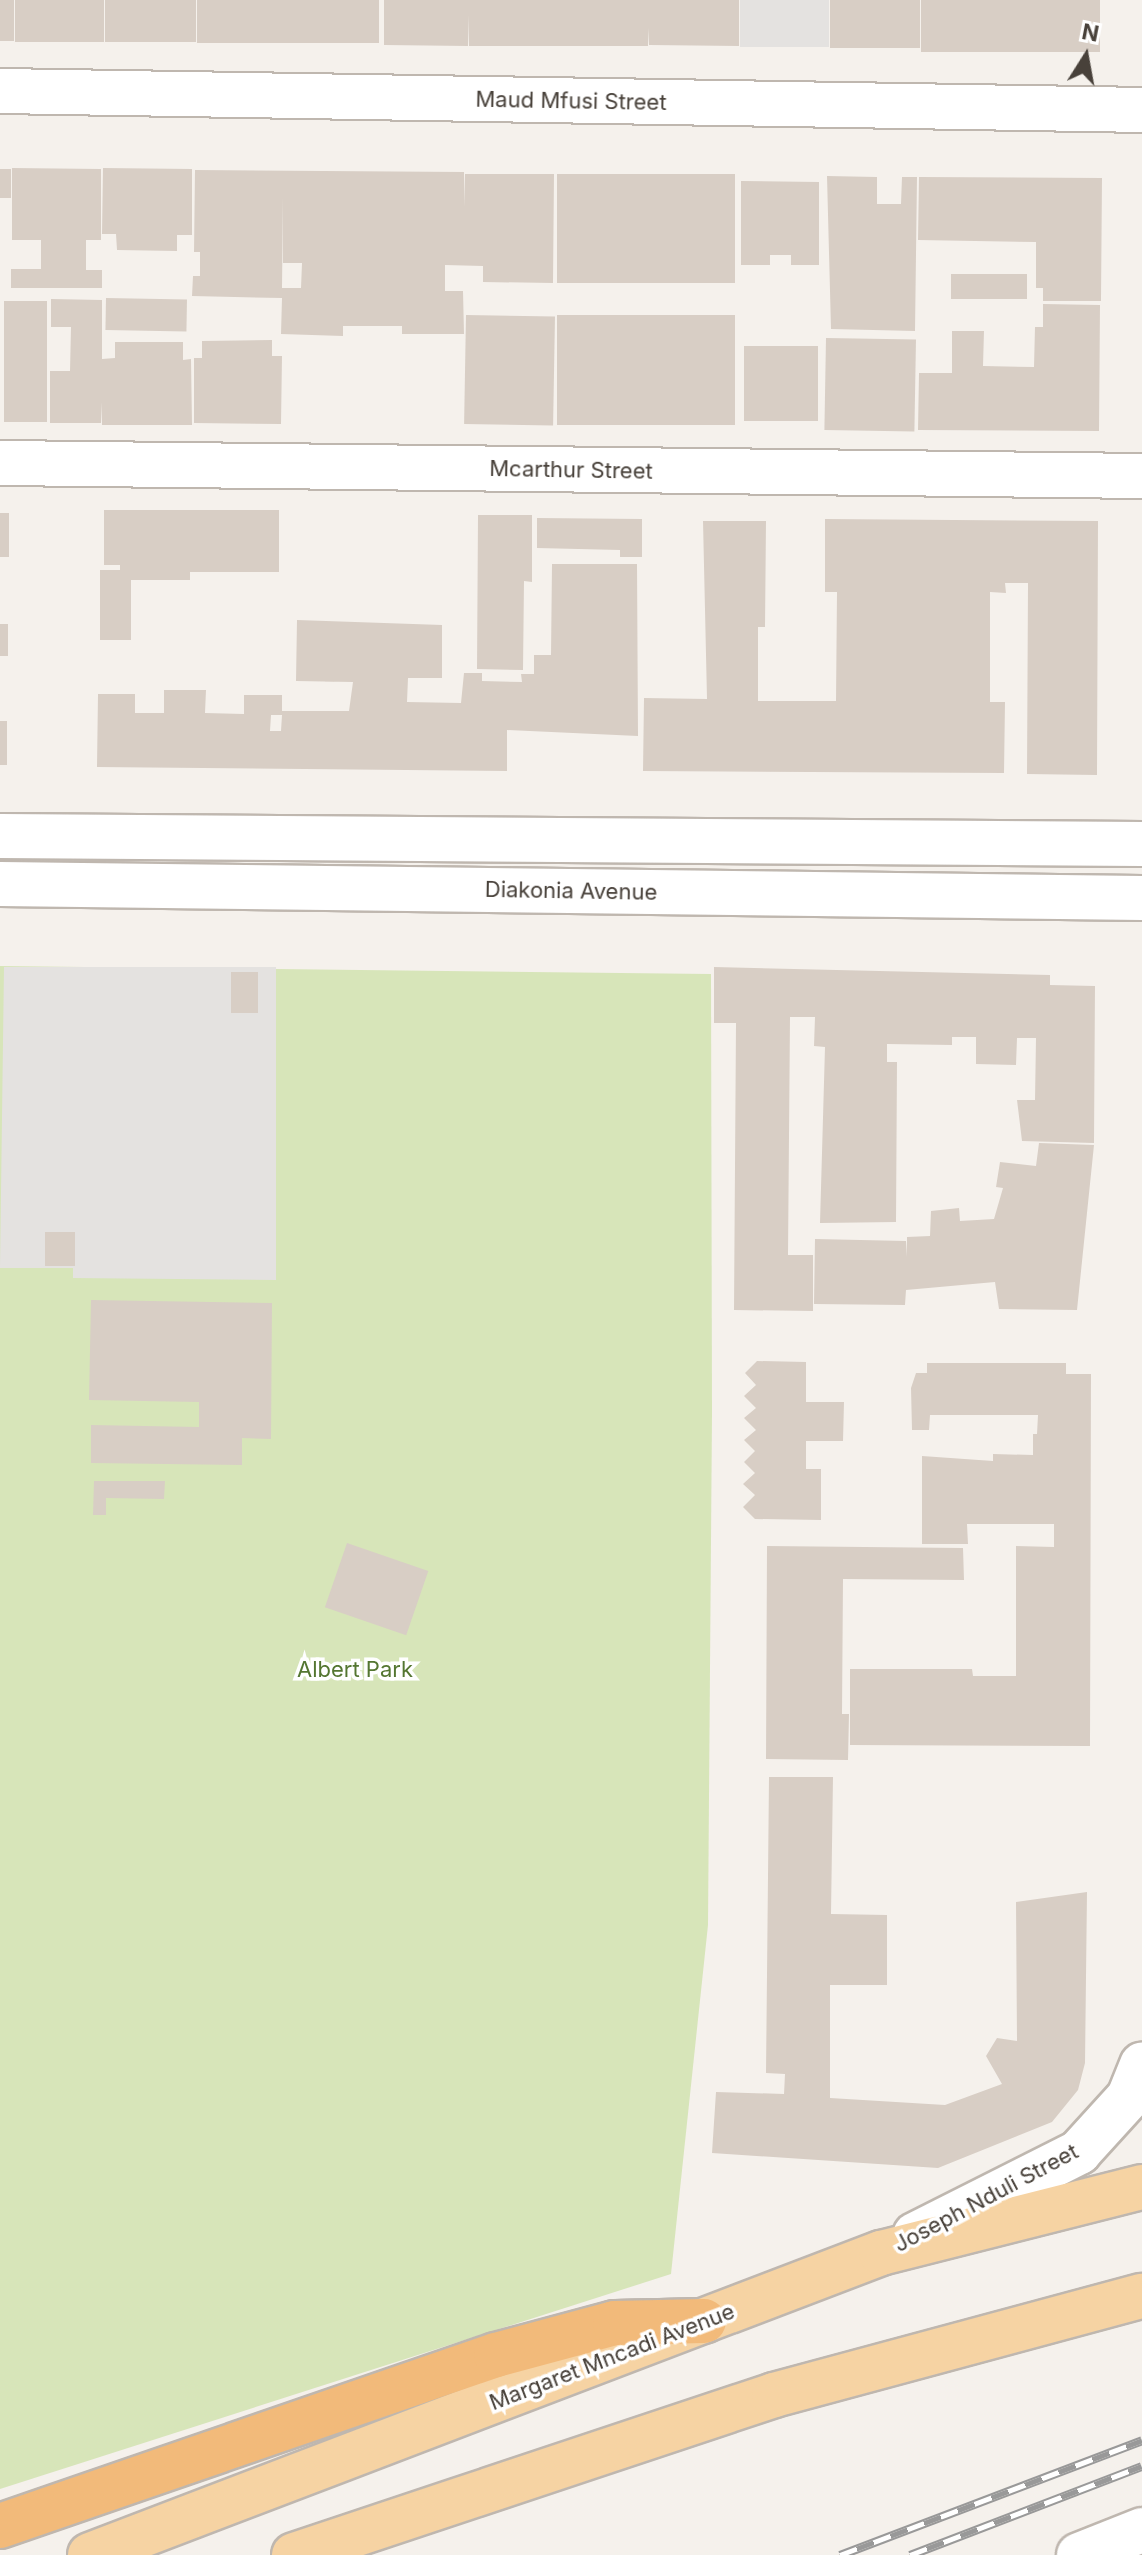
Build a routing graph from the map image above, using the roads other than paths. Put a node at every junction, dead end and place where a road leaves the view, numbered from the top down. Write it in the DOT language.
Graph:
graph roads {
  1 [pos="0,91"];
  2 [pos="1142,110"];
  3 [pos="0,463"];
  4 [pos="1142,476"];
  5 [pos="0,836"];
  6 [pos="545,841"];
  7 [pos="797,842"];
  8 [pos="1142,844"];
  9 [pos="0,884"];
  10 [pos="542,891"];
  11 [pos="796,894"];
  12 [pos="1142,898"];
  13 [pos="1142,2064"];
  14 [pos="1142,2187"];
  15 [pos="881,2253"];
  16 [pos="1142,2296"];
  17 [pos="704,2321"];
  18 [pos="0,2526"];
  19 [pos="1142,2530"];
  20 [pos="90,2555"];
  21 [pos="294,2555"];
  22 [pos="1079,2555"];
  1 -- 2 [label="street, Maud Mfusi Street"];
  3 -- 4 [label="street, Mcarthur Street"];
  5 -- 6 [label="street"];
  6 -- 7 [label="street"];
  6 -- 10 [label="street"];
  7 -- 8 [label="street"];
  7 -- 11 [label="street"];
  9 -- 10 [label="street, Diakonia Avenue"];
  10 -- 11 [label="street, Diakonia Avenue"];
  11 -- 12 [label="street, Diakonia Avenue"];
  13 -- 15 [label="street, Joseph Nduli Street"];
  14 -- 15 [label="main road, Margaret Mncadi Avenue"];
  15 -- 17 [label="main road, Margaret Mncadi Avenue"];
  16 -- 21 [label="main road"];
  17 -- 18 [label="highway"];
  17 -- 20 [label="main road, Margaret Mncadi Avenue"];
  19 -- 22 [label="street"];
}
